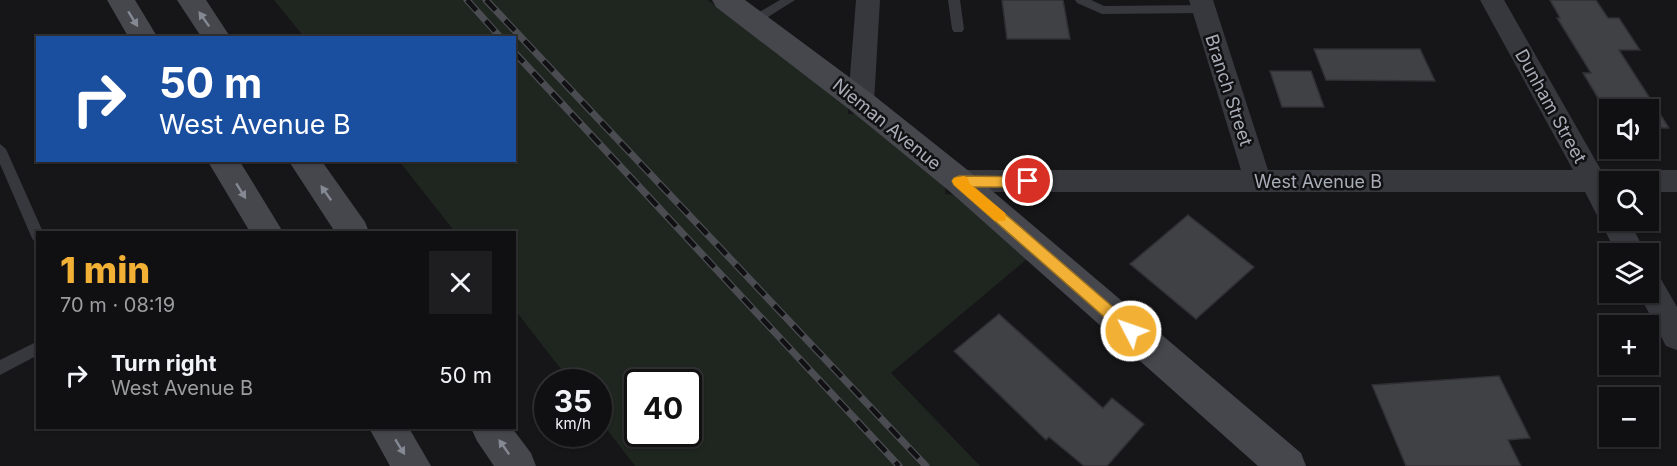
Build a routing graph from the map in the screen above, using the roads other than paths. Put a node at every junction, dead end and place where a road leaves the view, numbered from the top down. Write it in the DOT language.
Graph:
graph roads {
  1 [pos="121,0"];
  2 [pos="191,0"];
  3 [pos="726,0"];
  4 [pos="789,0"];
  5 [pos="868,0"];
  6 [pos="954,0"];
  7 [pos="1081,0"];
  8 [pos="1492,0"];
  9 [pos="1202,5"];
  10 [pos="753,21"];
  11 [pos="958,29"];
  12 [pos="143,36"];
  13 [pos="216,36"];
  14 [pos="861,102"];
  15 [pos="0,149"];
  16 [pos="223,162"];
  17 [pos="304,162"];
  18 [pos="959,181"];
  19 [pos="1258,181"];
  20 [pos="1593,181"];
  21 [pos="1677,181"];
  22 [pos="1599,192"];
  23 [pos="263,227"];
  24 [pos="351,230"];
  25 [pos="36,231"];
  26 [pos="1659,303"];
  27 [pos="1677,336"];
  28 [pos="36,348"];
  29 [pos="0,368"];
  30 [pos="389,429"];
  31 [pos="491,429"];
  32 [pos="412,466"];
  33 [pos="517,466"];
  34 [pos="1287,466"];
  1 -- 12 [label="street, one-way"];
  13 -- 2 [label="street, one-way"];
  3 -- 10 [label="street, Nieman Avenue"];
  4 -- 10 [label="lane"];
  5 -- 14 [label="street"];
  6 -- 11 [label="lane"];
  7 -- 9 [label="lane"];
  8 -- 20 [label="street, Dunham Street"];
  9 -- 19 [label="street, Branch Street"];
  10 -- 14 [label="street, Nieman Avenue"];
  14 -- 18 [label="street, Nieman Avenue"];
  15 -- 25 [label="lane"];
  16 -- 23 [label="street, one-way"];
  24 -- 17 [label="street, one-way"];
  18 -- 19 [label="street, West Avenue B"];
  18 -- 34 [label="street, Nieman Avenue"];
  19 -- 20 [label="street, West Avenue B"];
  20 -- 21 [label="street, West Avenue B"];
  20 -- 22 [label="street, Dunham Street"];
  26 -- 27 [label="street"];
  28 -- 29 [label="lane"];
  30 -- 32 [label="street, one-way"];
  33 -- 31 [label="street, one-way"];
}
